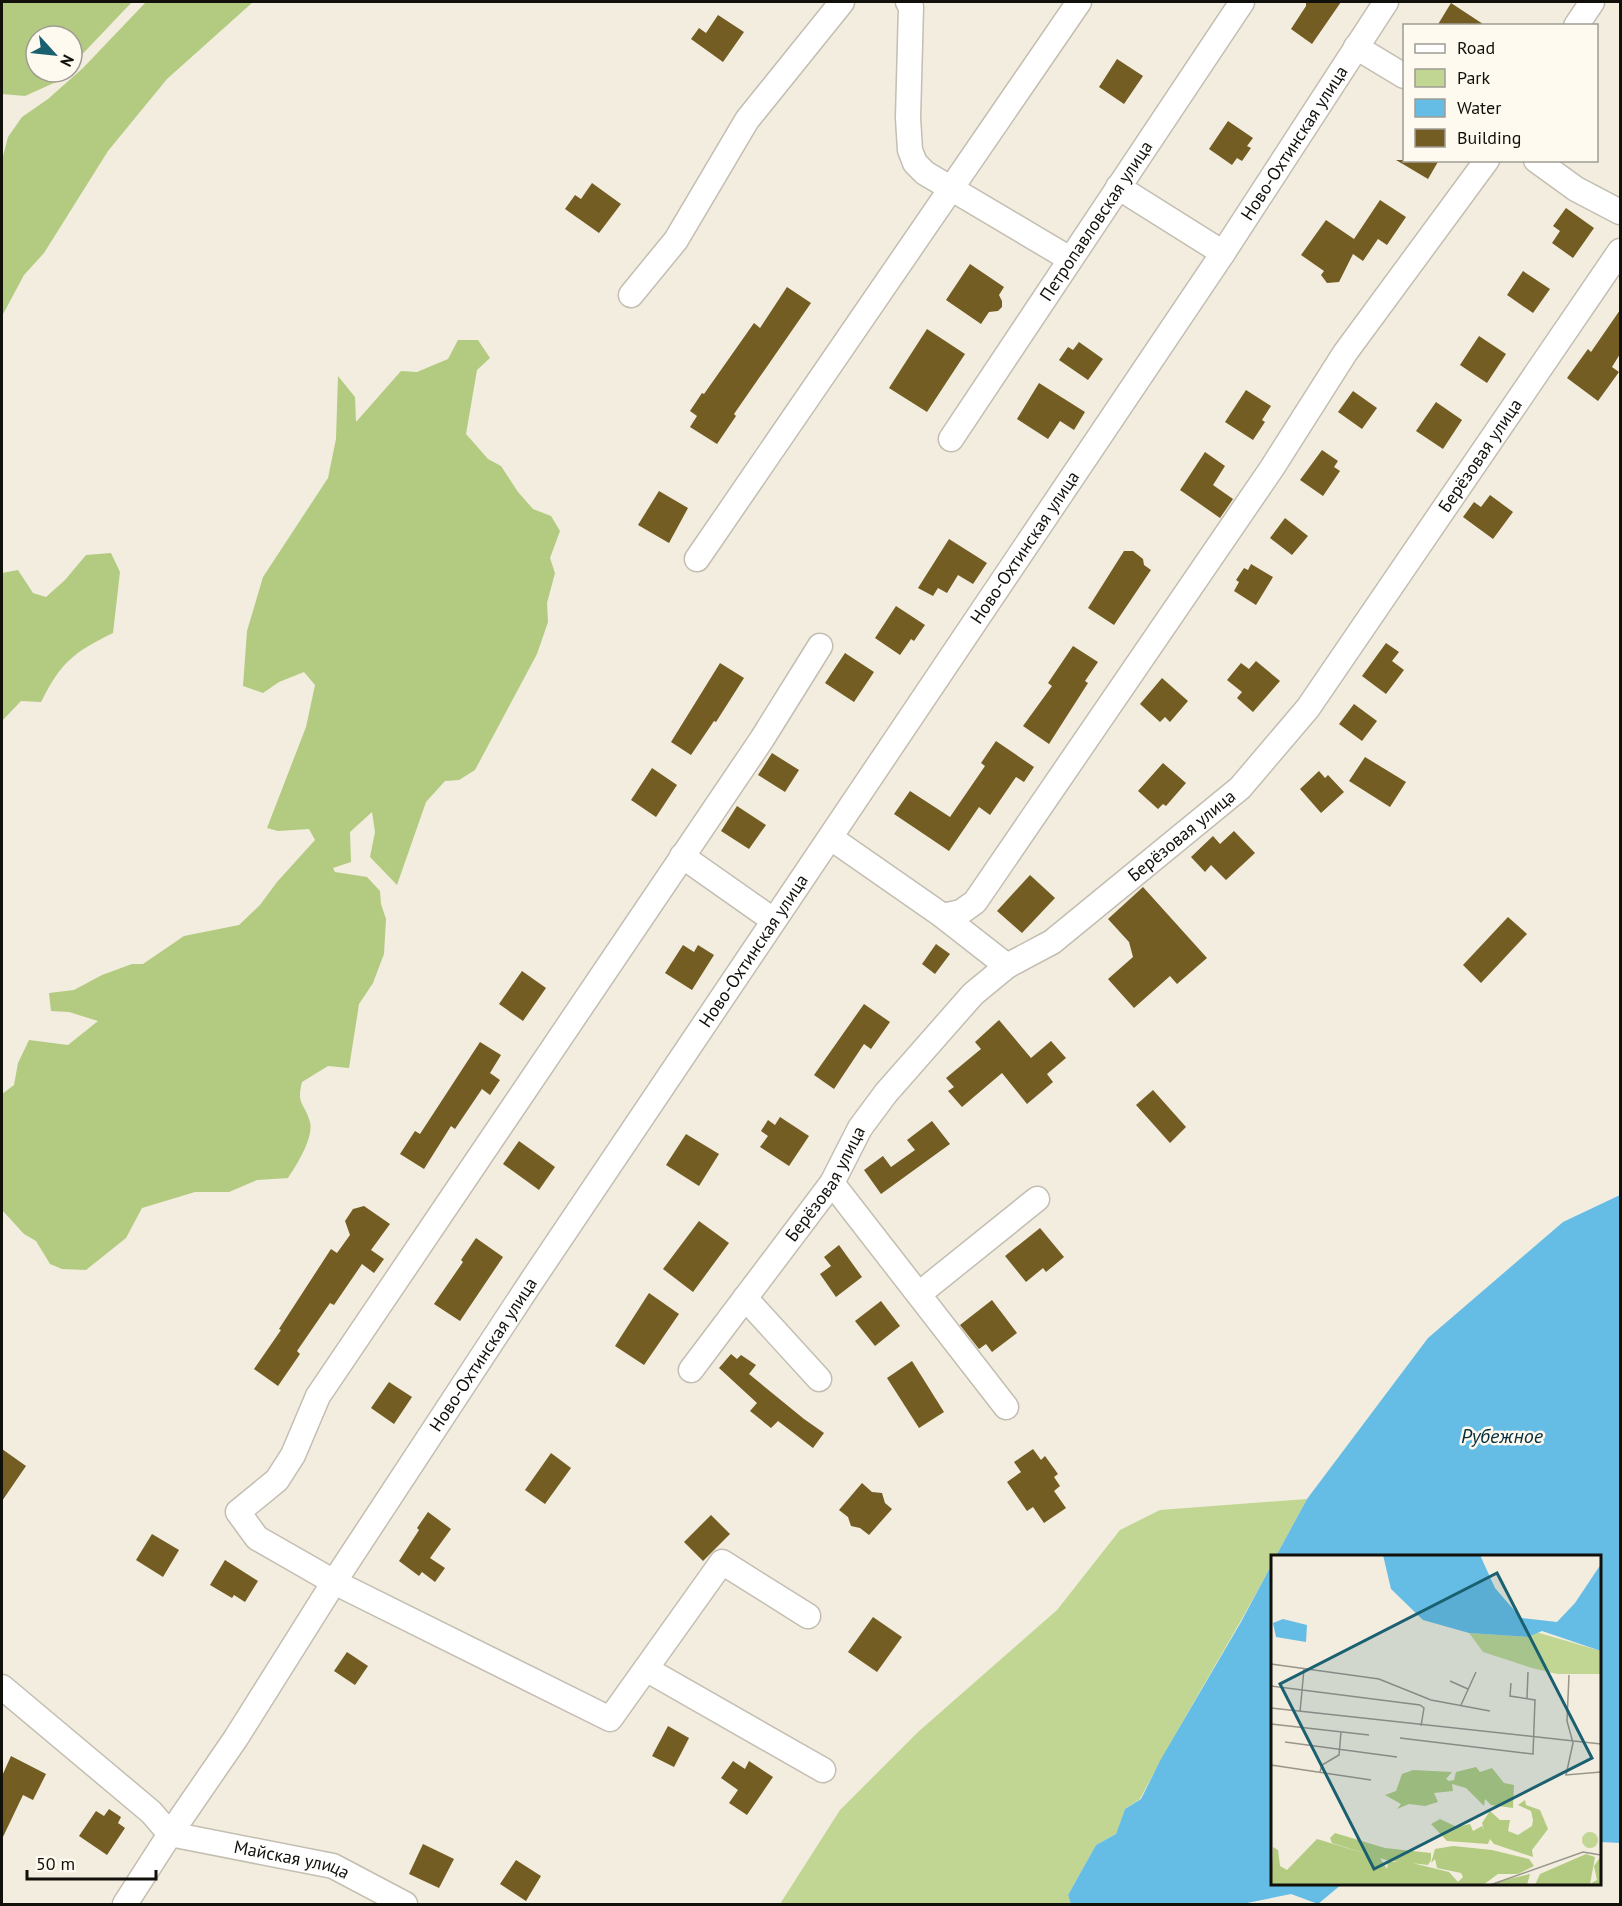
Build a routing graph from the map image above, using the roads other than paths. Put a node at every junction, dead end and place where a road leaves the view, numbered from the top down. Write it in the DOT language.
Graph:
graph roads {
  1 [pos="842,2"];
  2 [pos="908,2"];
  3 [pos="1079,2"];
  4 [pos="1242,2"];
  5 [pos="1386,2"];
  6 [pos="1592,2"];
  7 [pos="1577,24"];
  8 [pos="1356,47"];
  9 [pos="1403,75"];
  10 [pos="1486,162"];
  11 [pos="1539,162"];
  12 [pos="1118,187"];
  13 [pos="951,188"];
  14 [pos="1620,212"];
  15 [pos="1620,251"];
  16 [pos="1223,253"];
  17 [pos="1070,259"];
  18 [pos="630,295"];
  19 [pos="951,439"];
  20 [pos="698,559"];
  21 [pos="820,646"];
  22 [pos="831,838"];
  23 [pos="682,856"];
  24 [pos="943,916"];
  25 [pos="773,920"];
  26 [pos="1007,966"];
  27 [pos="832,1183"];
  28 [pos="1037,1199"];
  29 [pos="919,1294"];
  30 [pos="745,1298"];
  31 [pos="691,1370"];
  32 [pos="819,1379"];
  33 [pos="1006,1407"];
  34 [pos="334,1582"];
  35 [pos="808,1616"];
  36 [pos="646,1669"];
  37 [pos="2,1687"];
  38 [pos="823,1770"];
  39 [pos="171,1834"];
  40 [pos="125,1905"];
  41 [pos="405,1905"];
  1 -- 18 [label="street"];
  2 -- 13 [label="street"];
  3 -- 13 [label="street"];
  4 -- 12 [label="street, Петропавловская улица"];
  5 -- 8 [label="street, Ново-Охтинская улица"];
  6 -- 7 [label="street"];
  8 -- 9 [label="street"];
  8 -- 16 [label="street, Ново-Охтинская улица"];
  10 -- 24 [label="street"];
  11 -- 14 [label="street"];
  12 -- 16 [label="street"];
  12 -- 17 [label="street, Петропавловская улица"];
  13 -- 17 [label="street"];
  13 -- 20 [label="street"];
  15 -- 26 [label="street, Берёзовая улица"];
  16 -- 22 [label="street, Ново-Охтинская улица"];
  17 -- 19 [label="street, Петропавловская улица"];
  21 -- 23 [label="street"];
  22 -- 24 [label="street"];
  22 -- 25 [label="street, Ново-Охтинская улица"];
  23 -- 25 [label="street"];
  23 -- 34 [label="street"];
  24 -- 26 [label="street"];
  25 -- 34 [label="street, Ново-Охтинская улица"];
  26 -- 27 [label="street, Берёзовая улица"];
  27 -- 29 [label="street"];
  27 -- 30 [label="street, Берёзовая улица"];
  28 -- 29 [label="street"];
  29 -- 33 [label="street"];
  30 -- 31 [label="street, Берёзовая улица"];
  30 -- 32 [label="street"];
  34 -- 36 [label="street"];
  34 -- 39 [label="street, Ново-Охтинская улица"];
  35 -- 36 [label="street"];
  36 -- 38 [label="street"];
  37 -- 39 [label="street"];
  39 -- 40 [label="street, Ново-Охтинская улица"];
  39 -- 41 [label="street, Майская улица"];
}
